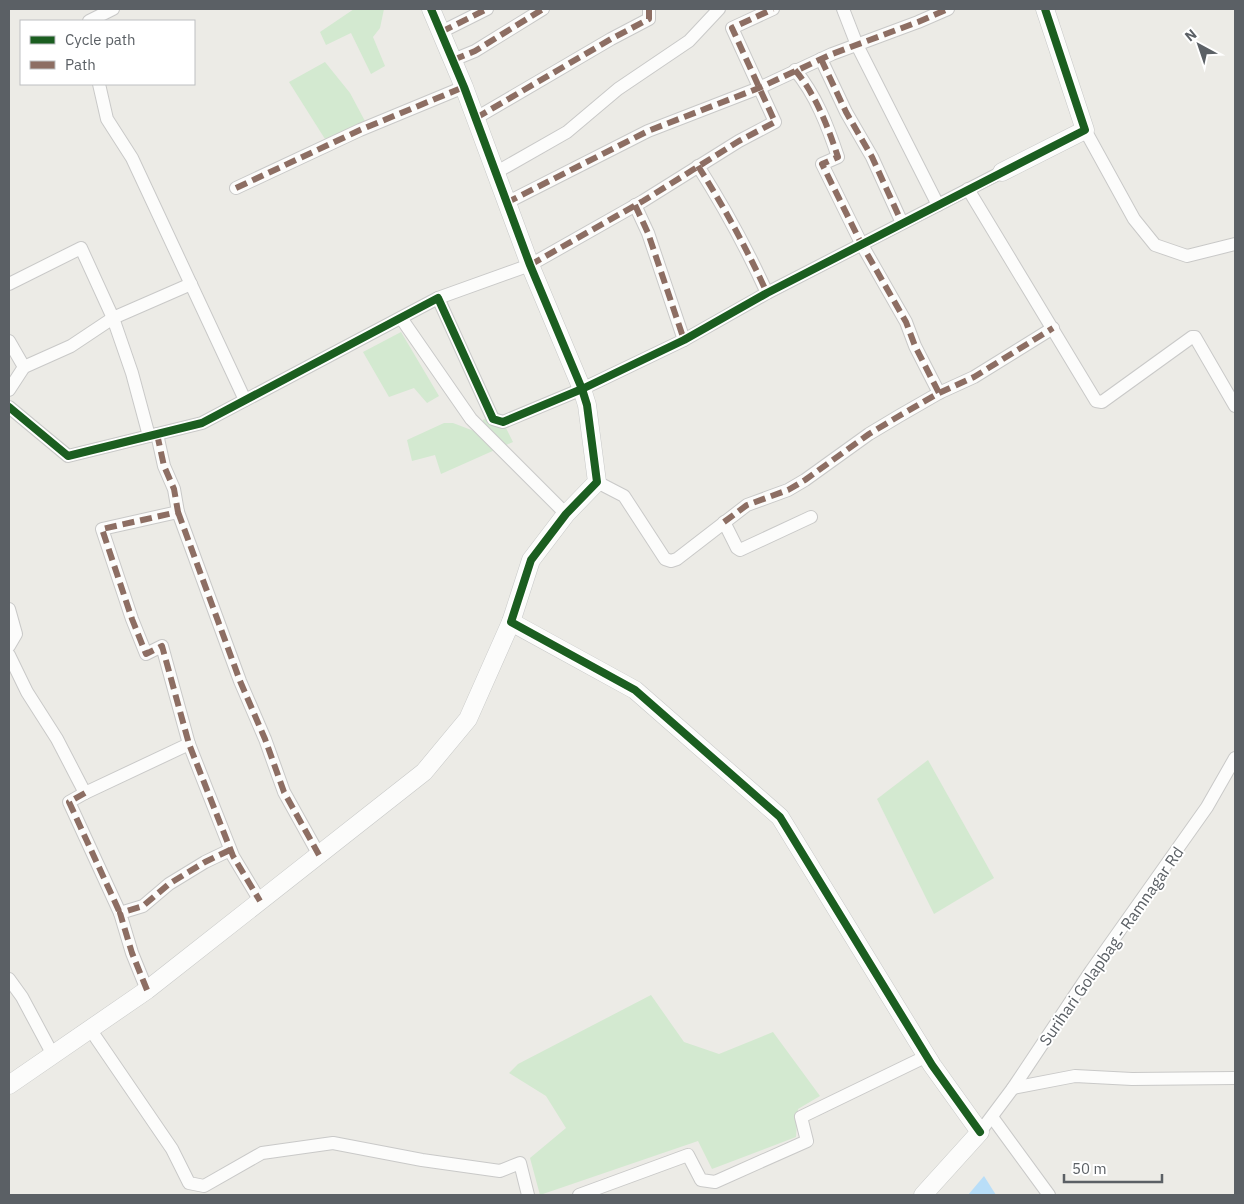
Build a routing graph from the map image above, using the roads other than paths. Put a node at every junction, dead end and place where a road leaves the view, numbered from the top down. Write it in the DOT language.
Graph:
graph roads {
  1 [pos="113,9"];
  2 [pos="431,9"];
  3 [pos="487,9"];
  4 [pos="543,9"];
  5 [pos="649,9"];
  6 [pos="719,9"];
  7 [pos="773,9"];
  8 [pos="843,9"];
  9 [pos="948,9"];
  10 [pos="1045,9"];
  11 [pos="91,20"];
  12 [pos="440,32"];
  13 [pos="857,45"];
  14 [pos="821,59"];
  15 [pos="453,60"];
  16 [pos="795,70"];
  17 [pos="99,85"];
  18 [pos="464,87"];
  19 [pos="759,88"];
  20 [pos="476,118"];
  21 [pos="1084,130"];
  22 [pos="698,166"];
  23 [pos="1002,172"];
  24 [pos="495,173"];
  25 [pos="236,188"];
  26 [pos="968,189"];
  27 [pos="506,203"];
  28 [pos="635,205"];
  29 [pos="938,205"];
  30 [pos="902,223"];
  31 [pos="862,244"];
  32 [pos="1235,244"];
  33 [pos="530,265"];
  34 [pos="9,284"];
  35 [pos="192,284"];
  36 [pos="767,293"];
  37 [pos="438,298"];
  38 [pos="113,318"];
  39 [pos="401,318"];
  40 [pos="1053,328"];
  41 [pos="684,340"];
  42 [pos="9,341"];
  43 [pos="24,367"];
  44 [pos="582,389"];
  45 [pos="9,390"];
  46 [pos="939,393"];
  47 [pos="246,400"];
  48 [pos="1235,406"];
  49 [pos="9,407"];
  50 [pos="153,435"];
  51 [pos="597,482"];
  52 [pos="178,512"];
  53 [pos="566,514"];
  54 [pos="811,517"];
  55 [pos="724,522"];
  56 [pos="9,609"];
  57 [pos="511,622"];
  58 [pos="9,646"];
  59 [pos="9,655"];
  60 [pos="190,744"];
  61 [pos="1235,758"];
  62 [pos="85,793"];
  63 [pos="230,850"];
  64 [pos="319,855"];
  65 [pos="260,902"];
  66 [pos="120,913"];
  67 [pos="9,979"];
  68 [pos="148,990"];
  69 [pos="90,1029"];
  70 [pos="53,1055"];
  71 [pos="927,1056"];
  72 [pos="1235,1078"];
  73 [pos="9,1085"];
  74 [pos="1013,1088"];
  75 [pos="992,1117"];
  76 [pos="980,1132"];
  77 [pos="528,1195"];
  78 [pos="578,1195"];
  79 [pos="923,1195"];
  80 [pos="1049,1195"];
  1 -- 11 [label="street"];
  2 -- 12 [label="street"];
  3 -- 12 [label="street"];
  4 -- 15 [label="street"];
  5 -- 20 [label="street"];
  6 -- 24 [label="street"];
  7 -- 19 [label="street"];
  8 -- 13 [label="street"];
  9 -- 13 [label="street"];
  10 -- 21 [label="street"];
  12 -- 15 [label="street"];
  13 -- 14 [label="street"];
  13 -- 29 [label="street"];
  14 -- 16 [label="street"];
  14 -- 30 [label="street"];
  15 -- 18 [label="street"];
  16 -- 19 [label="street"];
  16 -- 31 [label="street"];
  17 -- 35 [label="street"];
  18 -- 20 [label="street"];
  18 -- 25 [label="street"];
  19 -- 22 [label="street"];
  19 -- 27 [label="street"];
  20 -- 24 [label="street"];
  21 -- 23 [label="street"];
  21 -- 32 [label="street"];
  22 -- 28 [label="street"];
  22 -- 36 [label="street"];
  23 -- 26 [label="street"];
  24 -- 27 [label="street"];
  26 -- 29 [label="street"];
  26 -- 40 [label="street"];
  27 -- 33 [label="street"];
  28 -- 33 [label="street"];
  28 -- 41 [label="street"];
  29 -- 30 [label="street"];
  30 -- 31 [label="street"];
  31 -- 36 [label="street"];
  31 -- 46 [label="street"];
  33 -- 37 [label="street"];
  33 -- 44 [label="street"];
  34 -- 38 [label="street"];
  35 -- 38 [label="street"];
  35 -- 47 [label="street"];
  36 -- 41 [label="street"];
  37 -- 39 [label="street"];
  37 -- 44 [label="street"];
  38 -- 43 [label="street"];
  38 -- 50 [label="street"];
  39 -- 47 [label="street"];
  39 -- 53 [label="street"];
  40 -- 46 [label="street"];
  40 -- 48 [label="street"];
  41 -- 44 [label="street"];
  42 -- 43 [label="street"];
  43 -- 45 [label="street"];
  44 -- 51 [label="street"];
  46 -- 55 [label="street"];
  47 -- 50 [label="street"];
  49 -- 50 [label="street"];
  50 -- 52 [label="street"];
  51 -- 53 [label="street"];
  51 -- 55 [label="street"];
  52 -- 60 [label="street"];
  52 -- 64 [label="street"];
  53 -- 57 [label="street"];
  54 -- 55 [label="street"];
  56 -- 58 [label="street"];
  57 -- 64 [label="street"];
  57 -- 71 [label="street"];
  59 -- 62 [label="street"];
  60 -- 62 [label="street"];
  60 -- 63 [label="street"];
  61 -- 74 [label="street, Surihari Golapbag - Ramnagar Rd"];
  62 -- 66 [label="street"];
  63 -- 65 [label="street"];
  63 -- 66 [label="street"];
  64 -- 65 [label="street"];
  65 -- 68 [label="street"];
  66 -- 68 [label="street"];
  67 -- 70 [label="street"];
  68 -- 69 [label="street"];
  69 -- 70 [label="street"];
  69 -- 77 [label="street"];
  70 -- 73 [label="street"];
  71 -- 76 [label="street"];
  71 -- 78 [label="street"];
  72 -- 74 [label="street"];
  74 -- 75 [label="street, Surihari Golapbag - Ramnagar Rd"];
  75 -- 76 [label="street, Surihari Golapbag - Ramnagar Rd"];
  75 -- 80 [label="street"];
  76 -- 79 [label="street"];
}
